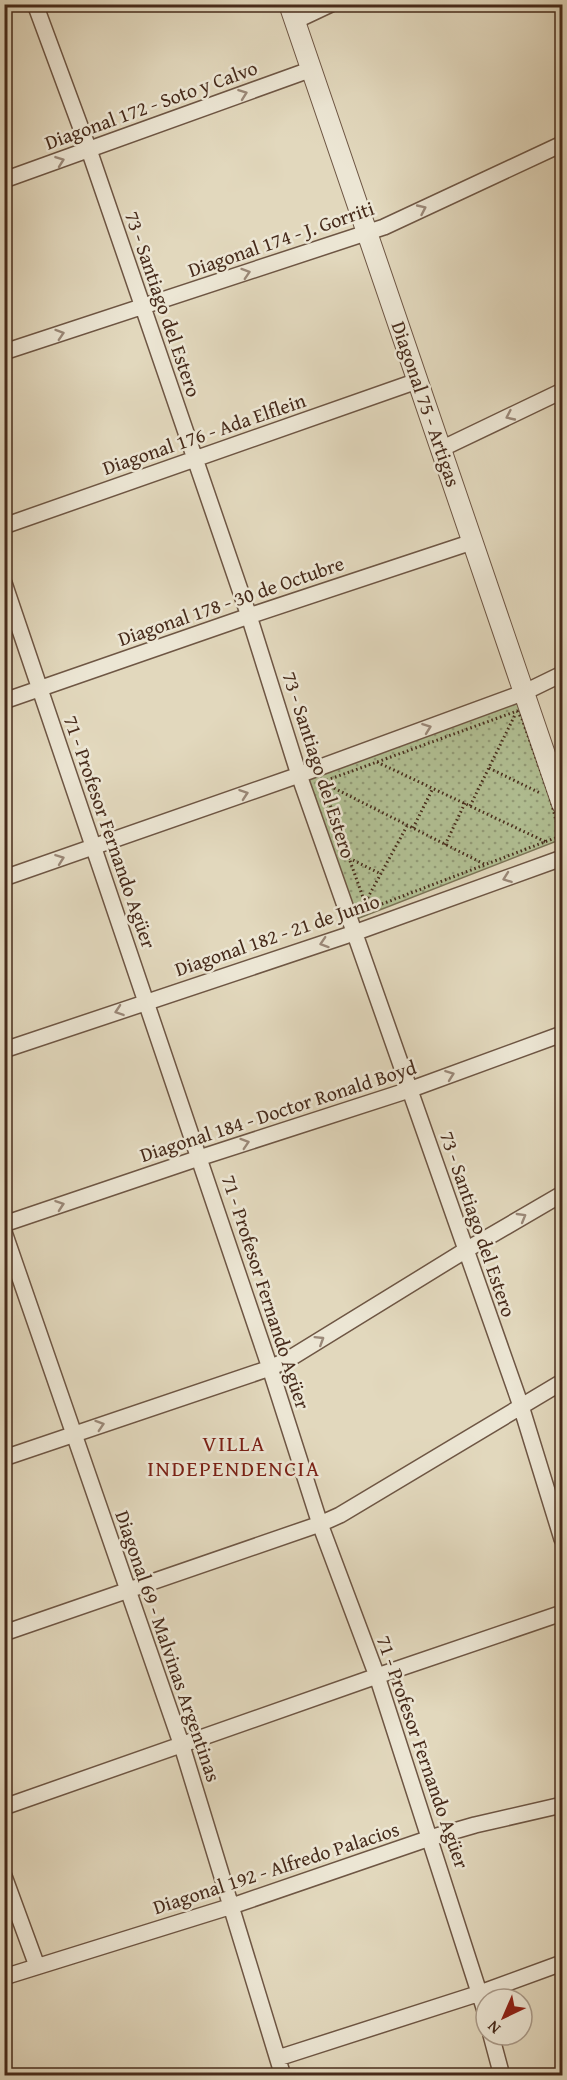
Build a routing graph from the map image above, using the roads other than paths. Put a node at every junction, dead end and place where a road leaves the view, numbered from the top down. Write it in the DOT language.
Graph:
graph roads {
  1 [pos="35,4"];
  2 [pos="331,4"];
  3 [pos="292,13"];
  4 [pos="312,69"];
  5 [pos="562,144"];
  6 [pos="89,150"];
  7 [pos="4,180"];
  8 [pos="369,232"];
  9 [pos="142,308"];
  10 [pos="4,352"];
  11 [pos="417,381"];
  12 [pos="562,391"];
  13 [pos="441,448"];
  14 [pos="194,460"];
  15 [pos="4,526"];
  16 [pos="472,542"];
  17 [pos="4,583"];
  18 [pos="249,616"];
  19 [pos="562,674"];
  20 [pos="40,689"];
  21 [pos="525,692"];
  22 [pos="4,701"];
  23 [pos="299,775"];
  24 [pos="556,800"];
  25 [pos="93,847"];
  26 [pos="562,858"];
  27 [pos="4,879"];
  28 [pos="354,933"];
  29 [pos="145,1002"];
  30 [pos="562,1034"];
  31 [pos="4,1050"];
  32 [pos="409,1090"];
  33 [pos="199,1158"];
  34 [pos="562,1194"];
  35 [pos="4,1224"];
  36 [pos="4,1232"];
  37 [pos="466,1250"];
  38 [pos="270,1368"];
  39 [pos="562,1382"];
  40 [pos="520,1406"];
  41 [pos="73,1434"];
  42 [pos="4,1458"];
  43 [pos="320,1524"];
  44 [pos="562,1539"];
  45 [pos="127,1590"];
  46 [pos="562,1613"];
  47 [pos="4,1633"];
  48 [pos="377,1676"];
  49 [pos="182,1746"];
  50 [pos="562,1805"];
  51 [pos="4,1807"];
  52 [pos="430,1838"];
  53 [pos="4,1876"];
  54 [pos="232,1906"];
  55 [pos="562,1963"];
  56 [pos="37,1966"];
  57 [pos="4,1977"];
  58 [pos="478,1987"];
  59 [pos="496,1987"];
  60 [pos="474,1995"];
  61 [pos="494,2047"];
  62 [pos="278,2058"];
  63 [pos="283,2076"];
  64 [pos="502,2076"];
  1 -- 6 [label="street, 73 - Santiago del Estero"];
  2 -- 3 [label="street"];
  3 -- 4 [label="street, Diagonal 75 - Artigas"];
  6 -- 4 [label="street, Diagonal 172 - Soto y Calvo, one-way"];
  4 -- 8 [label="street, Diagonal 75 - Artigas"];
  8 -- 5 [label="street, Diagonal 174 - J. Gorriti, one-way"];
  7 -- 6 [label="street, Diagonal 172 - Soto y Calvo, one-way"];
  6 -- 9 [label="street, 73 - Santiago del Estero"];
  9 -- 8 [label="street, Diagonal 174 - J. Gorriti, one-way"];
  8 -- 11 [label="street, Diagonal 75 - Artigas"];
  10 -- 9 [label="street, Diagonal 174 - J. Gorriti, one-way"];
  9 -- 14 [label="street, 73 - Santiago del Estero"];
  11 -- 13 [label="street, Diagonal 75 - Artigas"];
  11 -- 14 [label="street, Diagonal 176 - Ada Elflein"];
  12 -- 13 [label="street, one-way"];
  13 -- 16 [label="street, Diagonal 75 - Artigas"];
  14 -- 15 [label="street, Diagonal 176 - Ada Elflein"];
  14 -- 18 [label="street, 73 - Santiago del Estero"];
  16 -- 18 [label="street, Diagonal 178 - 30 de Octubre"];
  16 -- 21 [label="street, Diagonal 75 - Artigas"];
  17 -- 20 [label="street, 71 - Profesor Fernando Agüer"];
  18 -- 20 [label="street, Diagonal 178 - 30 de Octubre"];
  18 -- 23 [label="street, 73 - Santiago del Estero"];
  19 -- 21 [label="street"];
  20 -- 22 [label="street, Diagonal 178 - 30 de Octubre"];
  20 -- 25 [label="street, 71 - Profesor Fernando Agüer"];
  23 -- 21 [label="street, one-way"];
  21 -- 24 [label="street, Diagonal 75 - Artigas"];
  25 -- 23 [label="street, one-way"];
  23 -- 28 [label="street, 73 - Santiago del Estero"];
  27 -- 25 [label="street, one-way"];
  25 -- 29 [label="street, 71 - Profesor Fernando Agüer"];
  26 -- 28 [label="street, Diagonal 182 - 21 de Junio, one-way"];
  28 -- 29 [label="street, Diagonal 182 - 21 de Junio, one-way"];
  28 -- 32 [label="street, 73 - Santiago del Estero"];
  29 -- 31 [label="street, Diagonal 182 - 21 de Junio, one-way"];
  29 -- 33 [label="street, 71 - Profesor Fernando Agüer"];
  32 -- 30 [label="street, Diagonal 184 - Doctor Ronald Boyd, one-way"];
  33 -- 32 [label="street, Diagonal 184 - Doctor Ronald Boyd, one-way"];
  32 -- 37 [label="street, 73 - Santiago del Estero"];
  35 -- 33 [label="street, Diagonal 184 - Doctor Ronald Boyd, one-way"];
  33 -- 38 [label="street, 71 - Profesor Fernando Agüer"];
  37 -- 34 [label="street, one-way"];
  36 -- 41 [label="street, Diagonal 69 - Malvinas Argentinas"];
  38 -- 37 [label="street, one-way"];
  37 -- 40 [label="street, 73 - Santiago del Estero"];
  41 -- 38 [label="street, one-way"];
  38 -- 43 [label="street, 71 - Profesor Fernando Agüer"];
  39 -- 40 [label="street"];
  40 -- 43 [label="street"];
  40 -- 44 [label="street, 73 - Santiago del Estero"];
  41 -- 42 [label="street"];
  41 -- 45 [label="street, Diagonal 69 - Malvinas Argentinas"];
  43 -- 45 [label="street"];
  43 -- 48 [label="street, 71 - Profesor Fernando Agüer"];
  45 -- 47 [label="street"];
  45 -- 49 [label="street, Diagonal 69 - Malvinas Argentinas"];
  46 -- 48 [label="street"];
  48 -- 49 [label="street"];
  48 -- 52 [label="street, 71 - Profesor Fernando Agüer"];
  49 -- 51 [label="street"];
  49 -- 54 [label="street, Diagonal 69 - Malvinas Argentinas"];
  50 -- 52 [label="street, Diagonal 192 - Alfredo Palacios"];
  52 -- 54 [label="street, Diagonal 192 - Alfredo Palacios"];
  52 -- 58 [label="street, 71 - Profesor Fernando Agüer"];
  53 -- 56 [label="street"];
  54 -- 56 [label="street, Diagonal 192 - Alfredo Palacios"];
  54 -- 62 [label="street, Diagonal 69 - Malvinas Argentinas"];
  55 -- 59 [label="street"];
  56 -- 57 [label="street, Diagonal 192 - Alfredo Palacios"];
  60 -- 62 [label="street"];
  61 -- 64 [label="street"];
  62 -- 63 [label="street, Diagonal 69 - Malvinas Argentinas"];
}
